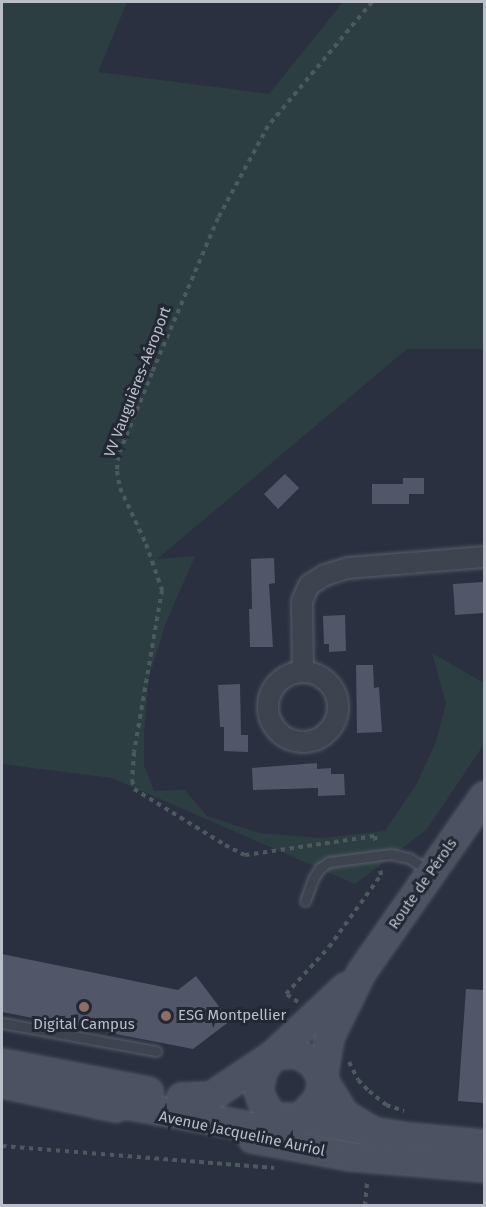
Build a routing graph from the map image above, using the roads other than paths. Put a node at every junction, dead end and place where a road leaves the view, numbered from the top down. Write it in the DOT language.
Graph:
graph roads {
  1 [pos="484,557"];
  2 [pos="303,671"];
  3 [pos="484,796"];
  4 [pos="431,873"];
  5 [pos="305,901"];
  6 [pos="361,972"];
  7 [pos="2,1023"];
  8 [pos="156,1052"];
  9 [pos="272,1055"];
  10 [pos="2,1063"];
  11 [pos="322,1081"];
  12 [pos="2,1083"];
  13 [pos="181,1098"];
  14 [pos="99,1104"];
  15 [pos="284,1124"];
  16 [pos="375,1131"];
  17 [pos="484,1134"];
  18 [pos="440,1140"];
  19 [pos="484,1144"];
  20 [pos="315,1151"];
  21 [pos="484,1167"];
  1 -- 2 [label="street"];
  3 -- 4 [label="street, Route de Pérols"];
  4 -- 5 [label="lane"];
  4 -- 6 [label="street, Route de Pérols"];
  6 -- 9 [label="street, Route de Pérols"];
  6 -- 11 [label="street, Route de Pérols"];
  7 -- 8 [label="lane"];
  9 -- 11 [label="street"];
  9 -- 13 [label="street"];
  9 -- 15 [label="street"];
  10 -- 13 [label="street, Avenue Jacqueline Auriol"];
  11 -- 15 [label="street"];
  11 -- 16 [label="street"];
  12 -- 14 [label="street, Avenue Jacqueline Auriol"];
  13 -- 15 [label="street, Avenue Jacqueline Auriol"];
  14 -- 15 [label="street"];
  14 -- 20 [label="street, Avenue Jacqueline Auriol"];
  15 -- 16 [label="street, Avenue Jacqueline Auriol"];
  15 -- 20 [label="street"];
  16 -- 18 [label="street, Avenue Jacqueline Auriol"];
  17 -- 18 [label="lane"];
  18 -- 19 [label="street, Avenue Jacqueline Auriol"];
  20 -- 21 [label="street, Avenue Jacqueline Auriol"];
}
